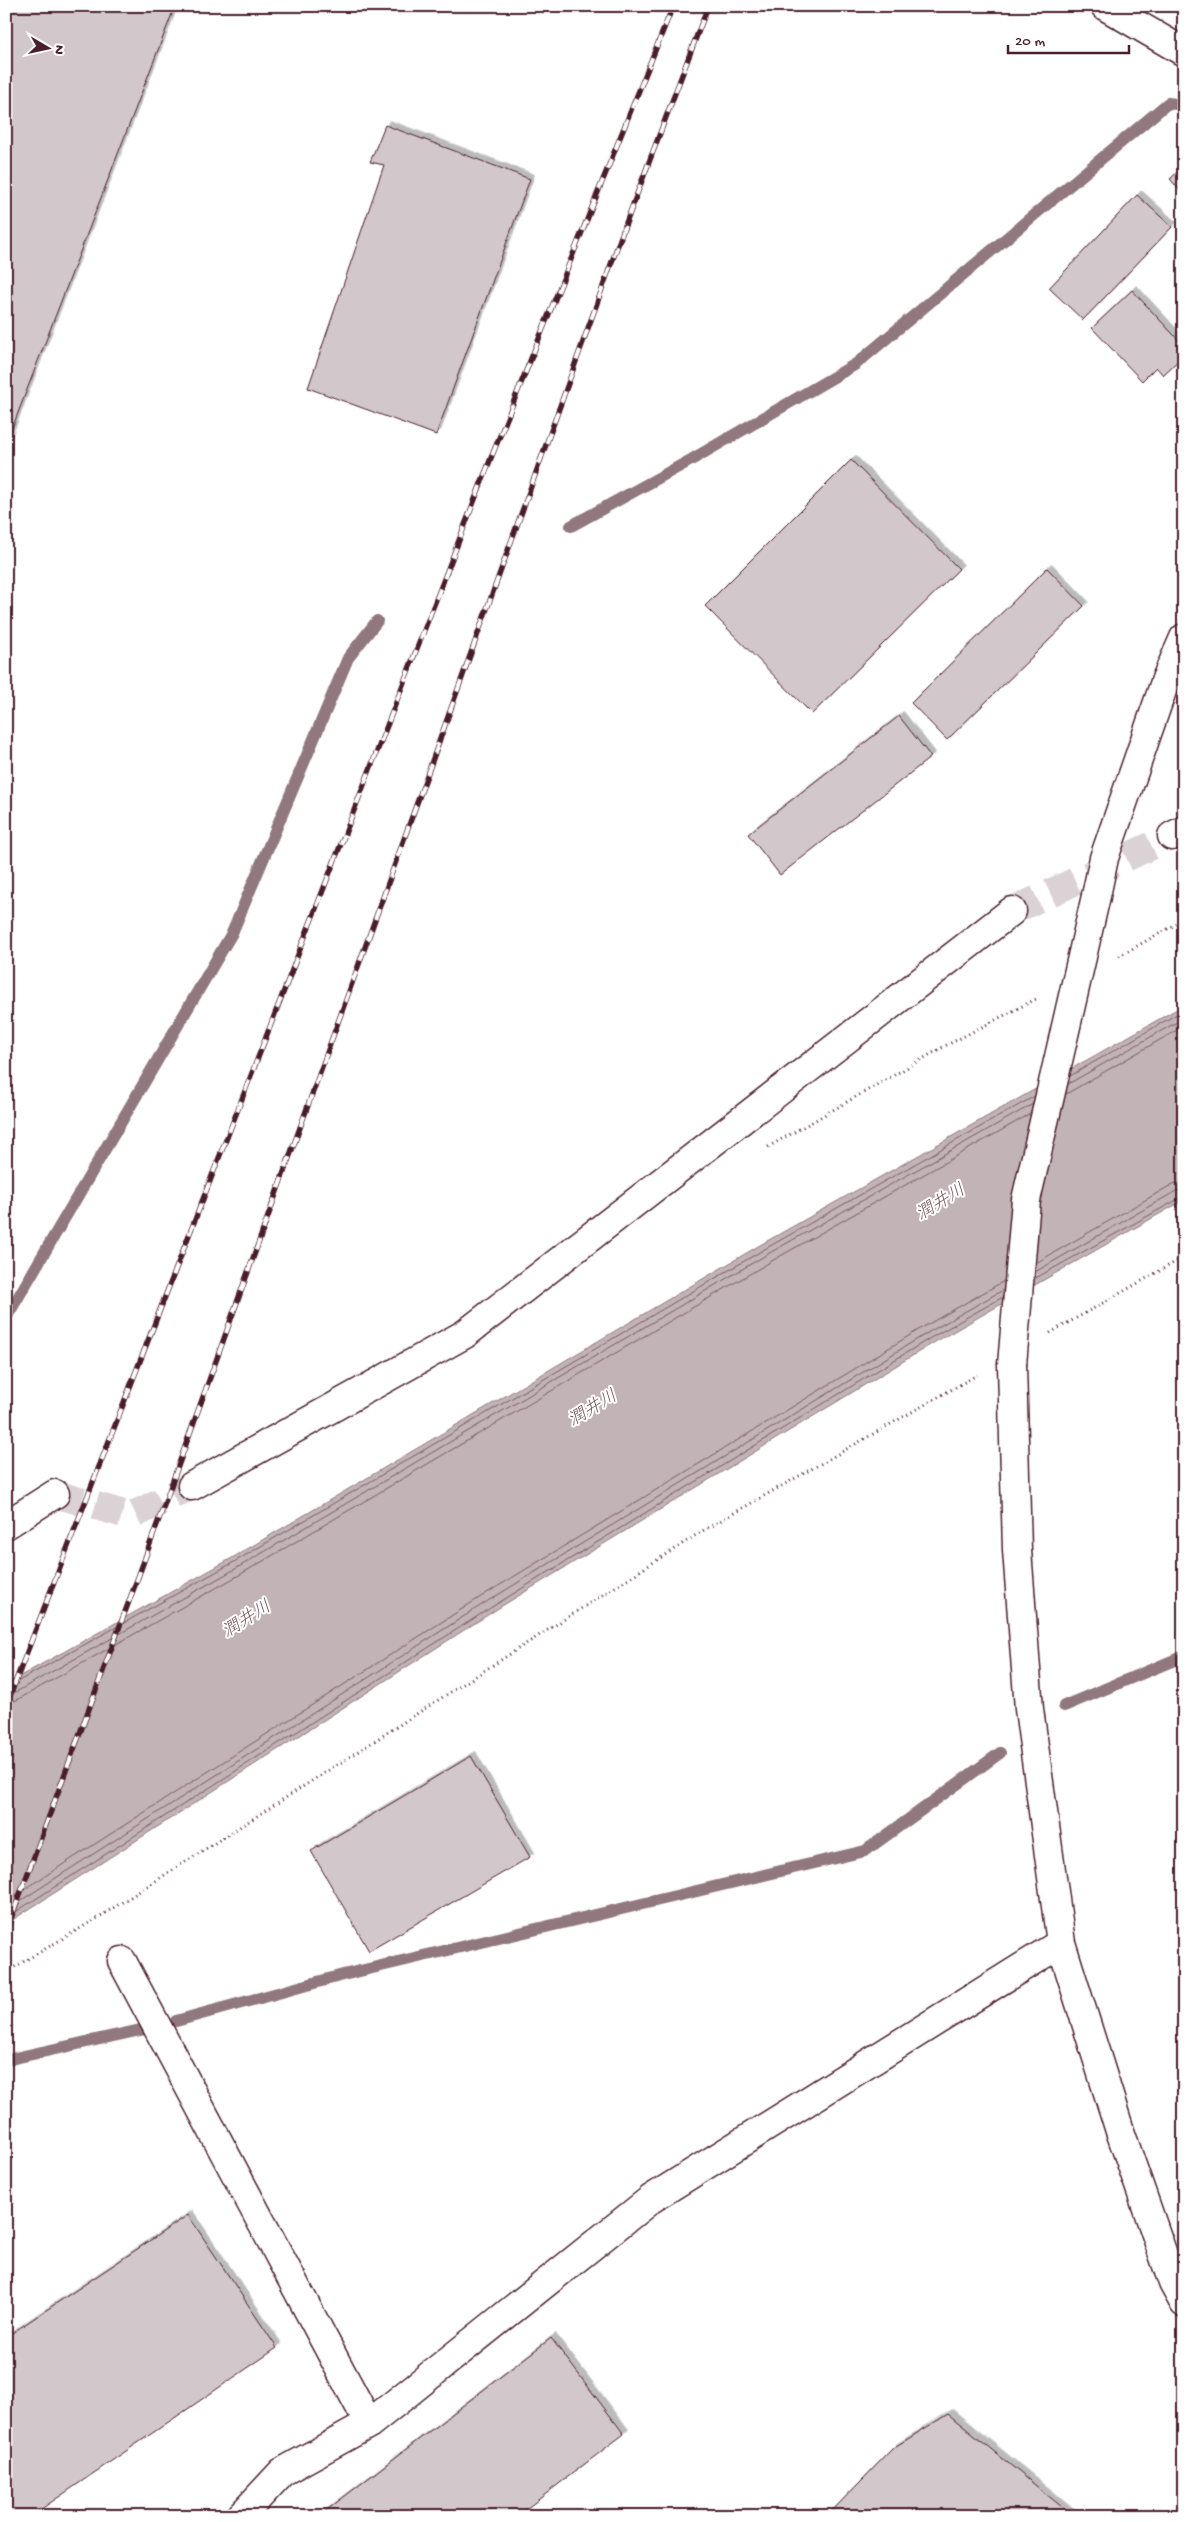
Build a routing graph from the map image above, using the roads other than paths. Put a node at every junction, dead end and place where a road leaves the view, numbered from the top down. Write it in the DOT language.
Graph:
graph roads {
  1 [pos="1105,6"];
  2 [pos="1184,52"];
  3 [pos="1184,638"];
  4 [pos="1012,911"];
  5 [pos="192,1486"];
  6 [pos="55,1494"];
  7 [pos="6,1525"];
  8 [pos="1061,1942"];
  9 [pos="122,1961"];
  10 [pos="1184,2303"];
  11 [pos="369,2424"];
  12 [pos="241,2516"];
  1 -- 2 [label="street"];
  3 -- 8 [label="street, bridge"];
  4 -- 5 [label="street"];
  6 -- 7 [label="street"];
  8 -- 10 [label="street"];
  8 -- 11 [label="street"];
  9 -- 11 [label="street"];
  11 -- 12 [label="street"];
}
